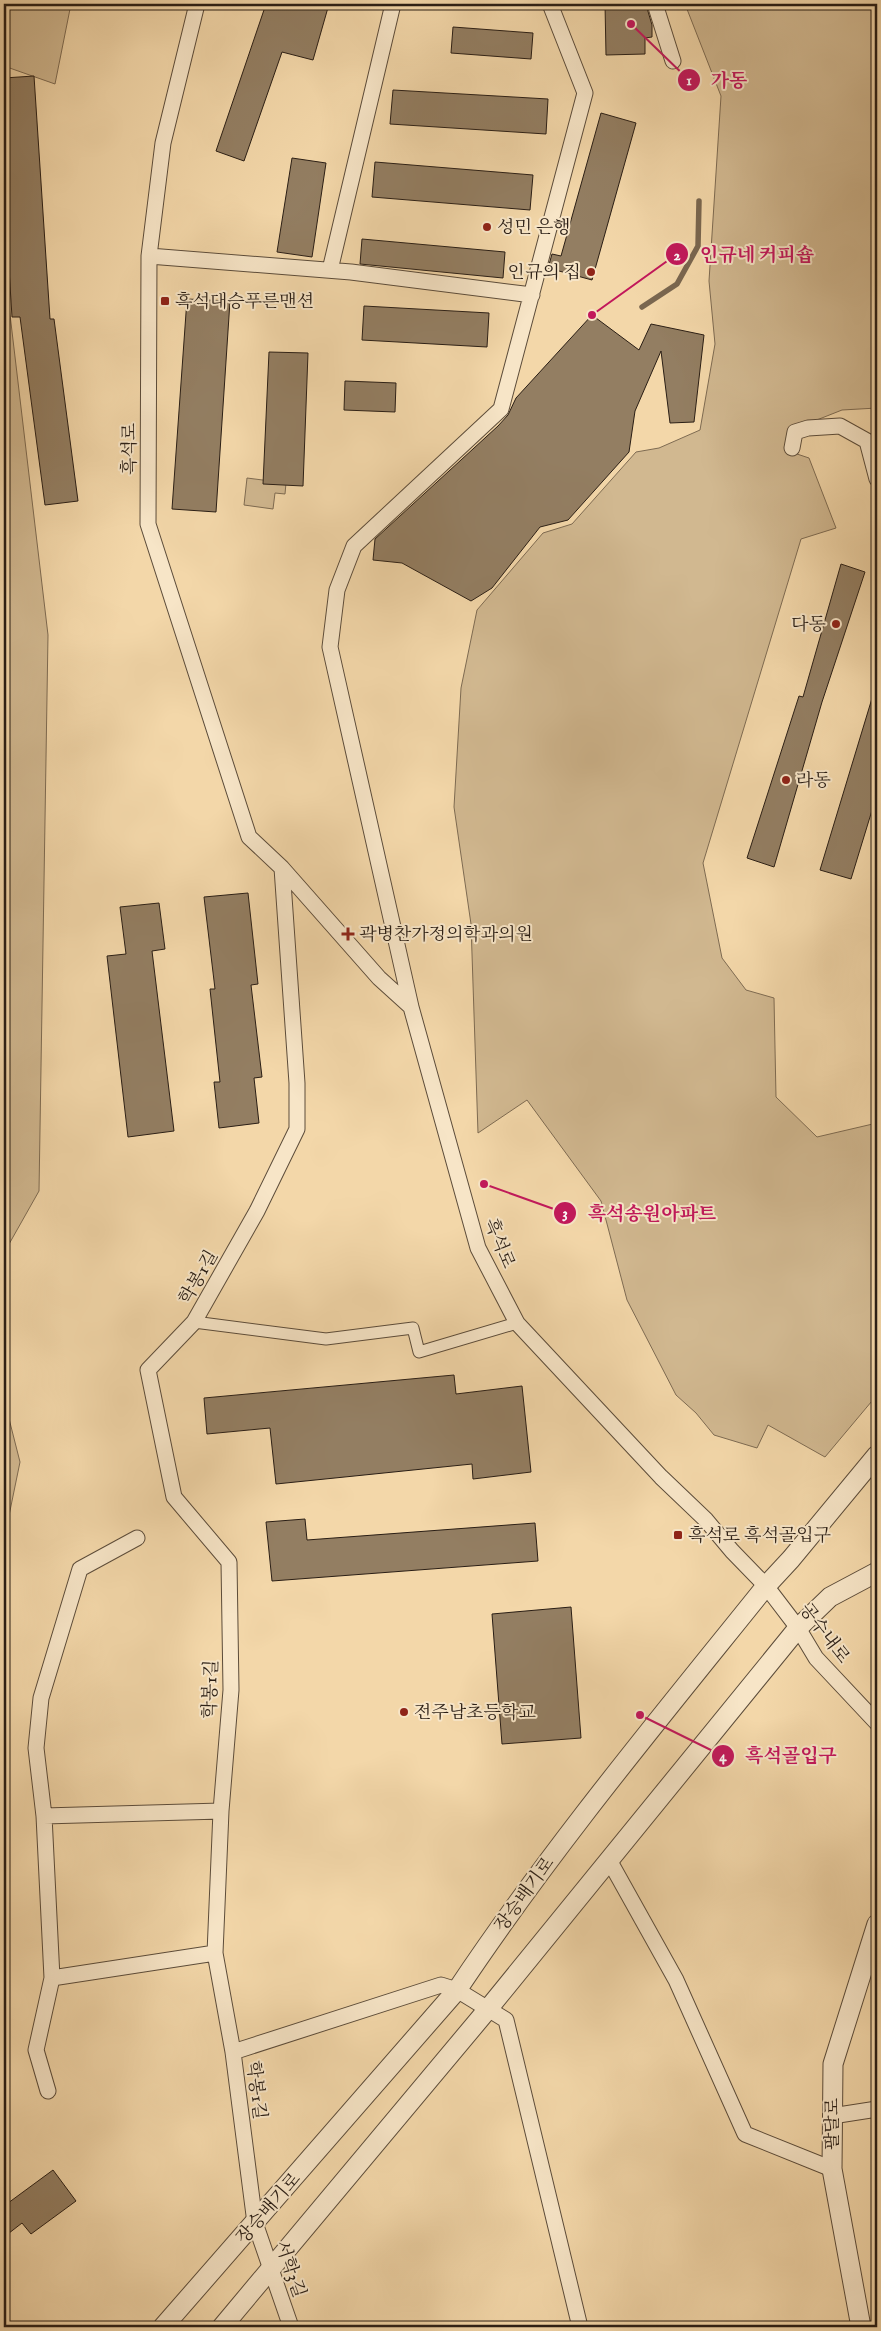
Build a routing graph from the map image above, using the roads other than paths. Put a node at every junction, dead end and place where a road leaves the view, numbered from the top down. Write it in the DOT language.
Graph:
graph roads {
  1 [pos="197,4"];
  2 [pos="393,4"];
  3 [pos="550,4"];
  4 [pos="655,4"];
  5 [pos="673,62"];
  6 [pos="149,256"];
  7 [pos="330,270"];
  8 [pos="532,295"];
  9 [pos="792,448"];
  10 [pos="877,479"];
  11 [pos="282,868"];
  12 [pos="410,1007"];
  13 [pos="194,1322"];
  14 [pos="517,1323"];
  15 [pos="877,1455"];
  16 [pos="137,1538"];
  17 [pos="877,1572"];
  18 [pos="766,1586"];
  19 [pos="798,1628"];
  20 [pos="877,1723"];
  21 [pos="221,1811"];
  22 [pos="44,1816"];
  23 [pos="609,1860"];
  24 [pos="877,1924"];
  25 [pos="215,1953"];
  26 [pos="52,1978"];
  27 [pos="457,1990"];
  28 [pos="488,2009"];
  29 [pos="233,2052"];
  30 [pos="48,2091"];
  31 [pos="877,2109"];
  32 [pos="832,2116"];
  33 [pos="832,2169"];
  34 [pos="256,2223"];
  35 [pos="271,2269"];
  36 [pos="163,2327"];
  37 [pos="222,2327"];
  38 [pos="291,2327"];
  39 [pos="580,2327"];
  40 [pos="861,2327"];
  1 -- 6 [label="street, 흑석로"];
  2 -- 7 [label="street"];
  3 -- 8 [label="street"];
  4 -- 5 [label="street"];
  6 -- 7 [label="street"];
  6 -- 11 [label="street, 흑석로"];
  7 -- 8 [label="street"];
  8 -- 12 [label="street"];
  9 -- 10 [label="street"];
  11 -- 12 [label="street, 흑석로"];
  11 -- 13 [label="street, 학봉1길"];
  12 -- 14 [label="street, 흑석로"];
  13 -- 14 [label="street"];
  13 -- 21 [label="street, 학봉1길"];
  14 -- 18 [label="street, 흑석로"];
  15 -- 18 [label="street, 장승배기로"];
  16 -- 22 [label="street"];
  17 -- 19 [label="street"];
  18 -- 19 [label="street, 공수내로"];
  18 -- 27 [label="street, 장승배기로"];
  19 -- 20 [label="street, 공수내로"];
  19 -- 23 [label="street"];
  21 -- 22 [label="street"];
  21 -- 25 [label="street, 학봉1길"];
  22 -- 26 [label="street"];
  23 -- 28 [label="street"];
  23 -- 33 [label="street"];
  24 -- 32 [label="street, 팔달로"];
  25 -- 26 [label="street"];
  25 -- 29 [label="street, 학봉1길"];
  26 -- 30 [label="street"];
  27 -- 28 [label="street"];
  27 -- 29 [label="street"];
  27 -- 34 [label="street, 장승배기로"];
  28 -- 35 [label="street"];
  28 -- 39 [label="street"];
  29 -- 34 [label="street, 학봉1길"];
  31 -- 32 [label="street"];
  32 -- 33 [label="street, 팔달로"];
  33 -- 40 [label="street, 팔달로"];
  34 -- 35 [label="street, 서학3길"];
  34 -- 36 [label="street, 장승배기로"];
  35 -- 37 [label="street"];
  35 -- 38 [label="street, 서학3길"];
}
